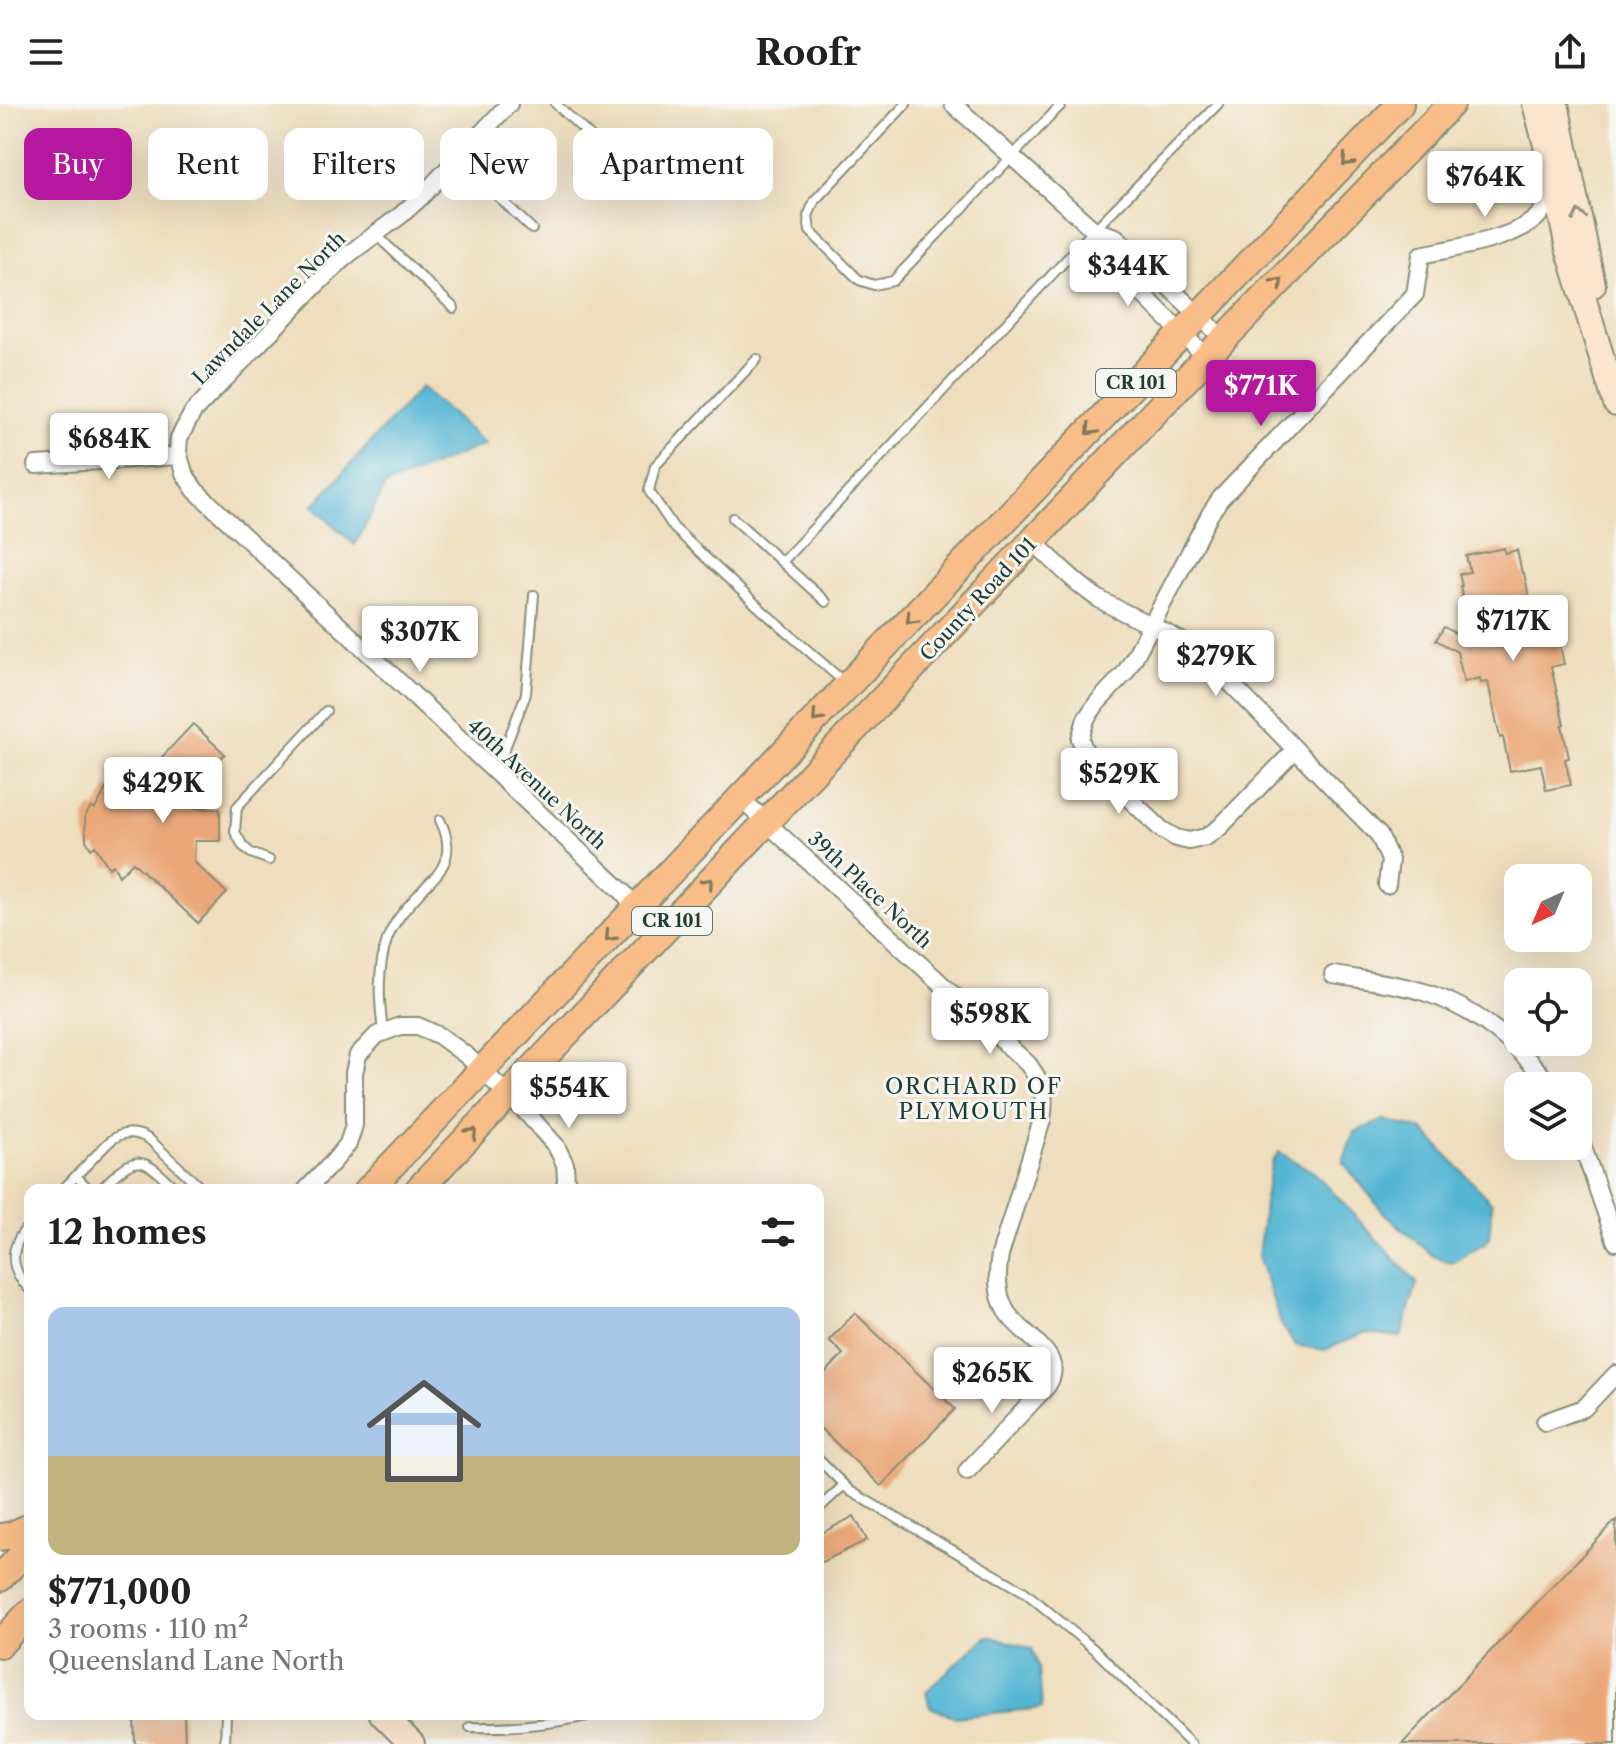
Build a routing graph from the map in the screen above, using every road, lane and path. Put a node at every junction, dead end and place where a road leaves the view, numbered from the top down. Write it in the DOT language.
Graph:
graph roads {
  1 [pos="509,104"];
  2 [pos="556,104"];
  3 [pos="906,104"];
  4 [pos="953,104"];
  5 [pos="1062,104"];
  6 [pos="1218,104"];
  7 [pos="1400,104"];
  8 [pos="1451,104"];
  9 [pos="1535,104"];
  10 [pos="1556,104"];
  11 [pos="486,128"];
  12 [pos="581,128"];
  13 [pos="1011,157"];
  14 [pos="440,176"];
  15 [pos="1554,185"];
  16 [pos="502,200"];
  17 [pos="532,229"];
  18 [pos="1094,230"];
  19 [pos="375,234"];
  20 [pos="454,308"];
  21 [pos="1191,325"];
  22 [pos="1216,349"];
  23 [pos="757,359"];
  24 [pos="1616,402"];
  25 [pos="179,454"];
  26 [pos="36,465"];
  27 [pos="733,518"];
  28 [pos="1033,541"];
  29 [pos="782,562"];
  30 [pos="534,595"];
  31 [pos="826,602"];
  32 [pos="1151,626"];
  33 [pos="847,685"];
  34 [pos="326,711"];
  35 [pos="1295,750"];
  36 [pos="495,772"];
  37 [pos="740,798"];
  38 [pos="440,820"];
  39 [pos="766,823"];
  40 [pos="269,860"];
  41 [pos="1387,885"];
  42 [pos="636,908"];
  43 [pos="1333,975"];
  44 [pos="383,1033"];
  45 [pos="482,1071"];
  46 [pos="1540,1072"];
  47 [pos="507,1096"];
  48 [pos="1587,1160"];
  49 [pos="76,1176"];
  50 [pos="68,1184"];
  51 [pos="84,1184"];
  52 [pos="106,1184"];
  53 [pos="171,1184"];
  54 [pos="197,1184"];
  55 [pos="312,1184"];
  56 [pos="374,1184"];
  57 [pos="424,1184"];
  58 [pos="565,1184"];
  59 [pos="24,1231"];
  60 [pos="1616,1242"];
  61 [pos="24,1285"];
  62 [pos="1616,1374"];
  63 [pos="1545,1422"];
  64 [pos="824,1465"];
  65 [pos="967,1471"];
  66 [pos="844,1485"];
  67 [pos="824,1503"];
  68 [pos="24,1530"];
  69 [pos="0,1537"];
  70 [pos="24,1553"];
  71 [pos="0,1578"];
  72 [pos="24,1618"];
  73 [pos="0,1644"];
  74 [pos="226,1720"];
  75 [pos="388,1720"];
  76 [pos="570,1720"];
  77 [pos="470,1727"];
  78 [pos="225,1744"];
  79 [pos="412,1744"];
  80 [pos="1191,1744"];
  1 -- 11 [label="street, Lawndale Lane North"];
  2 -- 12 [label="lane"];
  3 -- 13 [label="lane"];
  4 -- 13 [label="street"];
  5 -- 13 [label="lane"];
  6 -- 18 [label="lane"];
  7 -- 21 [label="main road, County Road 101 / CR 101, one-way"];
  22 -- 8 [label="main road, County Road 101 / CR 101, one-way"];
  9 -- 15 [label="street"];
  24 -- 10 [label="street, one-way"];
  13 -- 18 [label="street"];
  14 -- 19 [label="street, Lawndale Lane North"];
  15 -- 24 [label="street"];
  15 -- 32 [label="street"];
  16 -- 17 [label="lane"];
  18 -- 21 [label="street"];
  18 -- 21 [label="street"];
  18 -- 29 [label="lane"];
  19 -- 20 [label="lane"];
  19 -- 25 [label="street, Lawndale Lane North"];
  21 -- 22 [label="street"];
  21 -- 22 [label="street"];
  21 -- 33 [label="main road, County Road 101 / CR 101, one-way"];
  22 -- 28 [label="main road, County Road 101 / CR 101"];
  23 -- 33 [label="lane"];
  25 -- 26 [label="street"];
  25 -- 36 [label="street, 40th Avenue North"];
  27 -- 29 [label="lane"];
  28 -- 32 [label="street"];
  28 -- 39 [label="main road, County Road 101 / CR 101"];
  29 -- 31 [label="lane"];
  30 -- 36 [label="lane"];
  32 -- 35 [label="street"];
  32 -- 35 [label="street"];
  33 -- 37 [label="main road, County Road 101 / CR 101, one-way"];
  34 -- 40 [label="lane"];
  35 -- 41 [label="street"];
  36 -- 42 [label="street, 40th Avenue North"];
  37 -- 39 [label="street, 39th Place North"];
  37 -- 42 [label="main road, County Road 101 / CR 101"];
  38 -- 44 [label="lane"];
  47 -- 39 [label="main road, County Road 101 / CR 101, one-way"];
  39 -- 65 [label="street, 39th Place North"];
  42 -- 45 [label="main road, County Road 101 / CR 101, one-way"];
  43 -- 46 [label="street"];
  44 -- 45 [label="street"];
  44 -- 55 [label="street"];
  45 -- 47 [label="street"];
  45 -- 56 [label="main road, County Road 101 / CR 101"];
  57 -- 47 [label="main road, County Road 101 / CR 101, one-way"];
  47 -- 58 [label="street"];
  48 -- 60 [label="street"];
  49 -- 50 [label="lane"];
  49 -- 51 [label="lane"];
  49 -- 54 [label="lane"];
  52 -- 53 [label="lane"];
  59 -- 61 [label="lane"];
  62 -- 63 [label="street"];
  64 -- 66 [label="lane"];
  66 -- 67 [label="lane"];
  66 -- 80 [label="lane"];
  68 -- 69 [label="main road"];
  70 -- 71 [label="main road"];
  72 -- 73 [label="main road"];
  74 -- 78 [label="lane"];
  75 -- 79 [label="street"];
  76 -- 77 [label="lane"];
}
